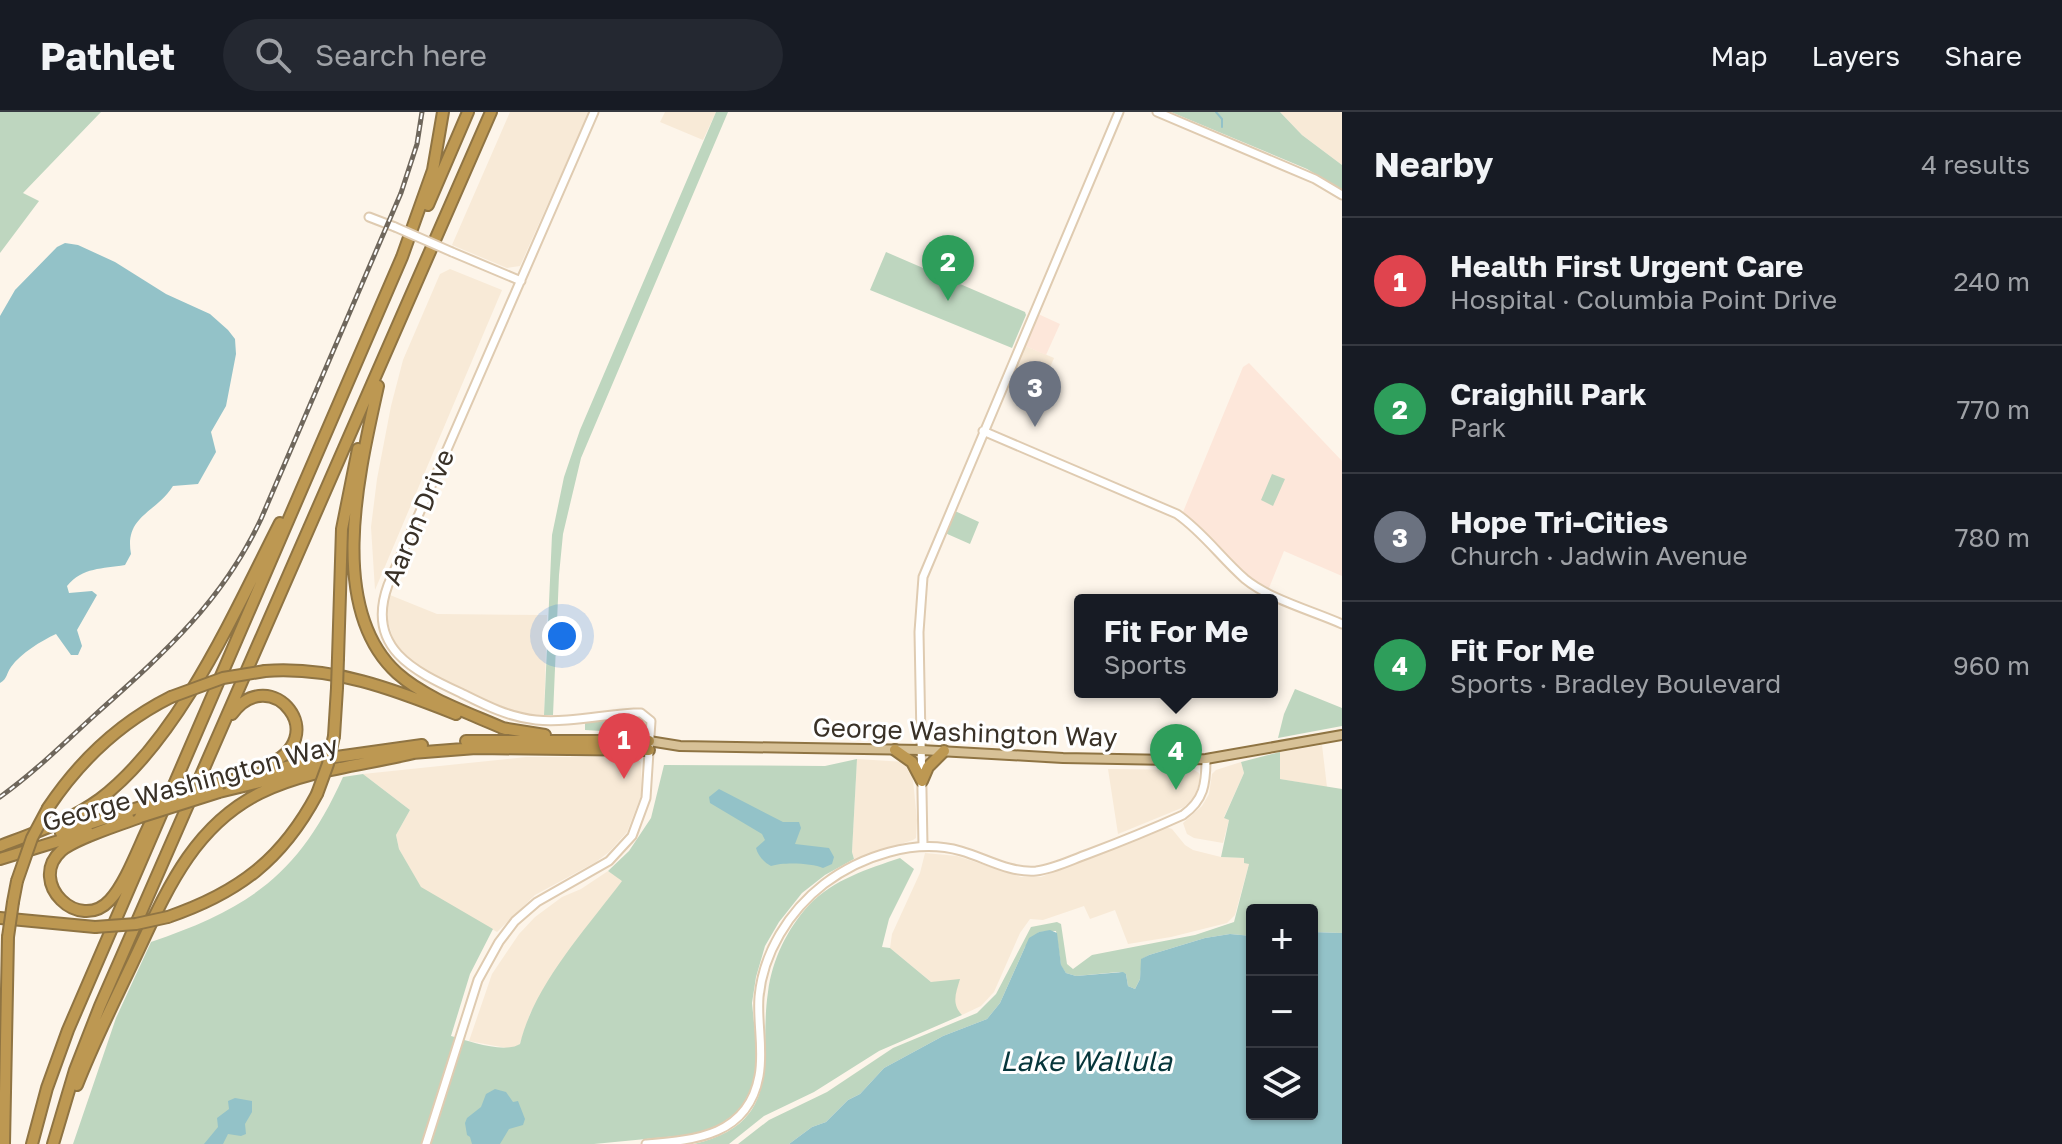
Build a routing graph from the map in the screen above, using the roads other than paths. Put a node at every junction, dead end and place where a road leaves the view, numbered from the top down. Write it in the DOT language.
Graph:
graph roads {
  1 [pos="443,112"];
  2 [pos="468,112"];
  3 [pos="491,112"];
  4 [pos="594,112"];
  5 [pos="1119,112"];
  6 [pos="1157,112"];
  7 [pos="1342,195"];
  8 [pos="369,217"];
  9 [pos="430,252"];
  10 [pos="402,257"];
  11 [pos="521,281"];
  12 [pos="378,386"];
  13 [pos="983,431"];
  14 [pos="323,440"];
  15 [pos="1272,594"];
  16 [pos="1278,596"];
  17 [pos="1342,624"];
  18 [pos="1342,728"];
  19 [pos="505,729"];
  20 [pos="1342,735"];
  21 [pos="1327,738"];
  22 [pos="193,740"];
  23 [pos="585,740"];
  24 [pos="649,746"];
  25 [pos="214,747"];
  26 [pos="895,750"];
  27 [pos="921,750"];
  28 [pos="944,751"];
  29 [pos="418,752"];
  30 [pos="1206,759"];
  31 [pos="922,781"];
  32 [pos="223,785"];
  33 [pos="136,814"];
  34 [pos="923,845"];
  35 [pos="0,848"];
  36 [pos="0,859"];
  37 [pos="0,918"];
  38 [pos="4,1144"];
  39 [pos="32,1144"];
  40 [pos="55,1144"];
  41 [pos="426,1144"];
  42 [pos="646,1144"];
  1 -- 10 [label="highway"];
  2 -- 10 [label="highway"];
  3 -- 9 [label="highway"];
  4 -- 11 [label="street, Aaron Drive"];
  5 -- 13 [label="street"];
  6 -- 7 [label="street"];
  8 -- 11 [label="street, bridge"];
  9 -- 12 [label="highway"];
  9 -- 25 [label="highway"];
  10 -- 14 [label="highway"];
  11 -- 24 [label="street, Aaron Drive"];
  12 -- 19 [label="highway"];
  12 -- 37 [label="highway, bridge"];
  13 -- 15 [label="street"];
  13 -- 27 [label="street"];
  14 -- 22 [label="highway"];
  14 -- 35 [label="highway"];
  16 -- 17 [label="street"];
  18 -- 21 [label="main road"];
  19 -- 23 [label="highway"];
  19 -- 38 [label="highway, bridge"];
  20 -- 21 [label="main road, George Washington Way"];
  21 -- 30 [label="main road, George Washington Way"];
  22 -- 33 [label="highway"];
  22 -- 39 [label="highway"];
  23 -- 24 [label="highway, George Washington Way"];
  23 -- 32 [label="highway, George Washington Way"];
  24 -- 26 [label="main road, George Washington Way"];
  24 -- 29 [label="highway, George Washington Way"];
  24 -- 41 [label="street"];
  25 -- 32 [label="highway"];
  25 -- 40 [label="highway"];
  26 -- 27 [label="main road, George Washington Way"];
  26 -- 31 [label="highway"];
  27 -- 28 [label="main road, George Washington Way"];
  27 -- 31 [label="street"];
  28 -- 30 [label="main road, George Washington Way"];
  28 -- 31 [label="highway"];
  29 -- 32 [label="highway, George Washington Way"];
  29 -- 40 [label="highway"];
  30 -- 34 [label="street"];
  31 -- 34 [label="street"];
  32 -- 33 [label="highway, George Washington Way, bridge"];
  33 -- 35 [label="highway, George Washington Way"];
  33 -- 36 [label="highway, George Washington Way"];
  34 -- 42 [label="street"];
}
